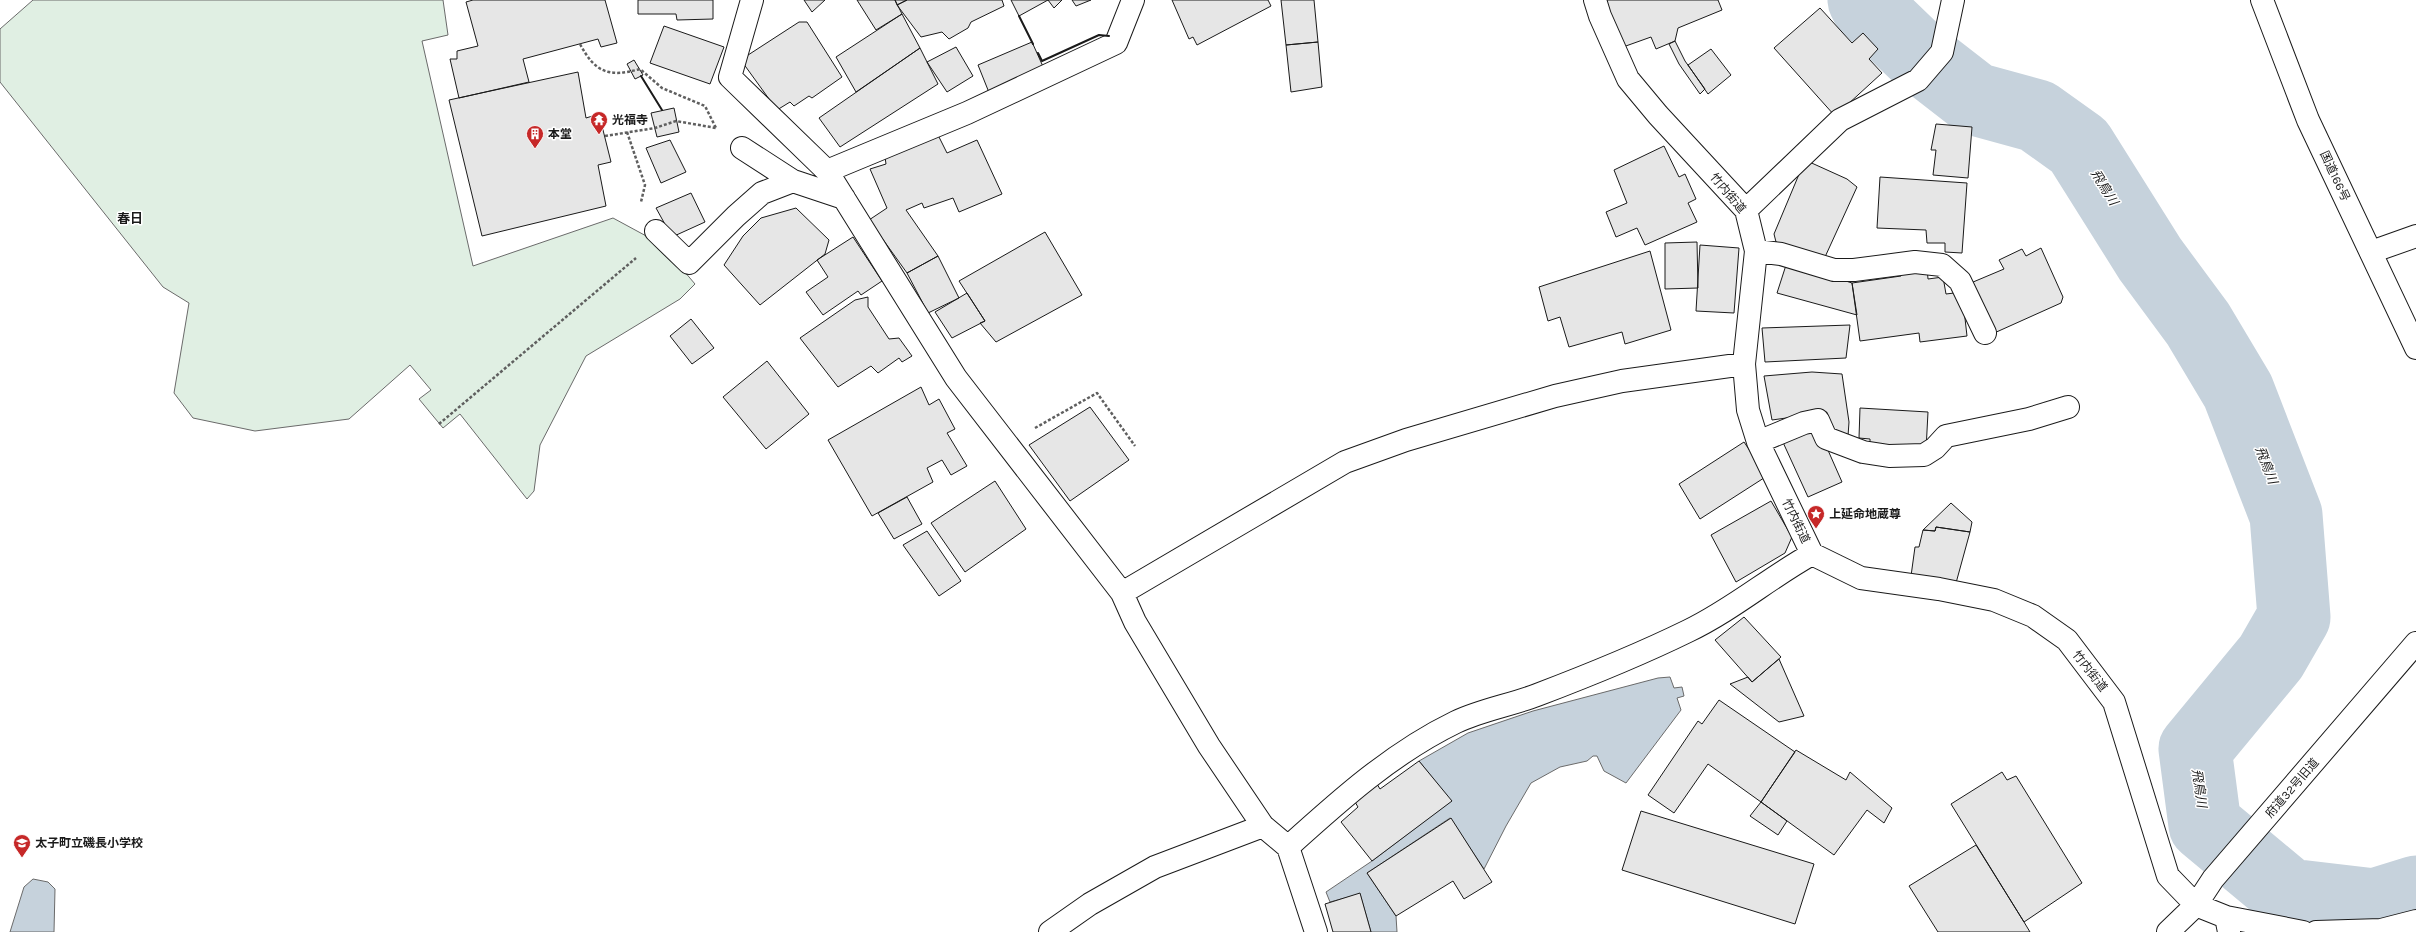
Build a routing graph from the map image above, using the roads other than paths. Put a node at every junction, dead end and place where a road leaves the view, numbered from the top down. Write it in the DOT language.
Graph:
graph roads {
  1 [pos="752,0"];
  2 [pos="1133,0"];
  3 [pos="1595,0"];
  4 [pos="1953,0"];
  5 [pos="2262,0"];
  6 [pos="742,148"];
  7 [pos="827,171"];
  8 [pos="793,181"];
  9 [pos="844,198"];
  10 [pos="1746,210"];
  11 [pos="659,234"];
  12 [pos="2416,236"];
  13 [pos="1756,251"];
  14 [pos="2371,252"];
  15 [pos="1985,333"];
  16 [pos="2416,348"];
  17 [pos="1744,364"];
  18 [pos="2068,407"];
  19 [pos="1758,442"];
  20 [pos="1812,554"];
  21 [pos="1122,593"];
  22 [pos="2416,643"];
  23 [pos="1263,826"];
  24 [pos="1288,846"];
  25 [pos="2196,905"];
  26 [pos="2416,921"];
  27 [pos="2228,924"];
  28 [pos="1050,932"];
  29 [pos="1316,932"];
  30 [pos="2168,932"];
  31 [pos="2303,932"];
  32 [pos="2316,932"];
  1 -- 7 [label="main road"];
  2 -- 7 [label="main road"];
  3 -- 10 [label="main road, 竹内街道"];
  4 -- 10 [label="main road"];
  5 -- 14 [label="main road, 国道166号"];
  6 -- 8 [label="main road"];
  7 -- 9 [label="main road"];
  8 -- 9 [label="main road"];
  8 -- 11 [label="main road"];
  9 -- 21 [label="main road"];
  10 -- 13 [label="main road, 竹内街道"];
  12 -- 14 [label="main road"];
  13 -- 15 [label="main road"];
  13 -- 17 [label="main road, 竹内街道"];
  14 -- 16 [label="main road, 国道166号"];
  17 -- 19 [label="main road, 竹内街道"];
  17 -- 21 [label="main road"];
  18 -- 19 [label="main road"];
  19 -- 20 [label="main road, 竹内街道"];
  20 -- 24 [label="main road"];
  20 -- 25 [label="main road, 竹内街道"];
  21 -- 23 [label="main road"];
  22 -- 25 [label="main road, 府道32号旧道"];
  23 -- 24 [label="main road"];
  23 -- 28 [label="main road"];
  24 -- 29 [label="main road"];
  25 -- 27 [label="main road"];
  25 -- 30 [label="main road, 府道32号旧道"];
  26 -- 32 [label="main road"];
  27 -- 31 [label="main road"];
}
